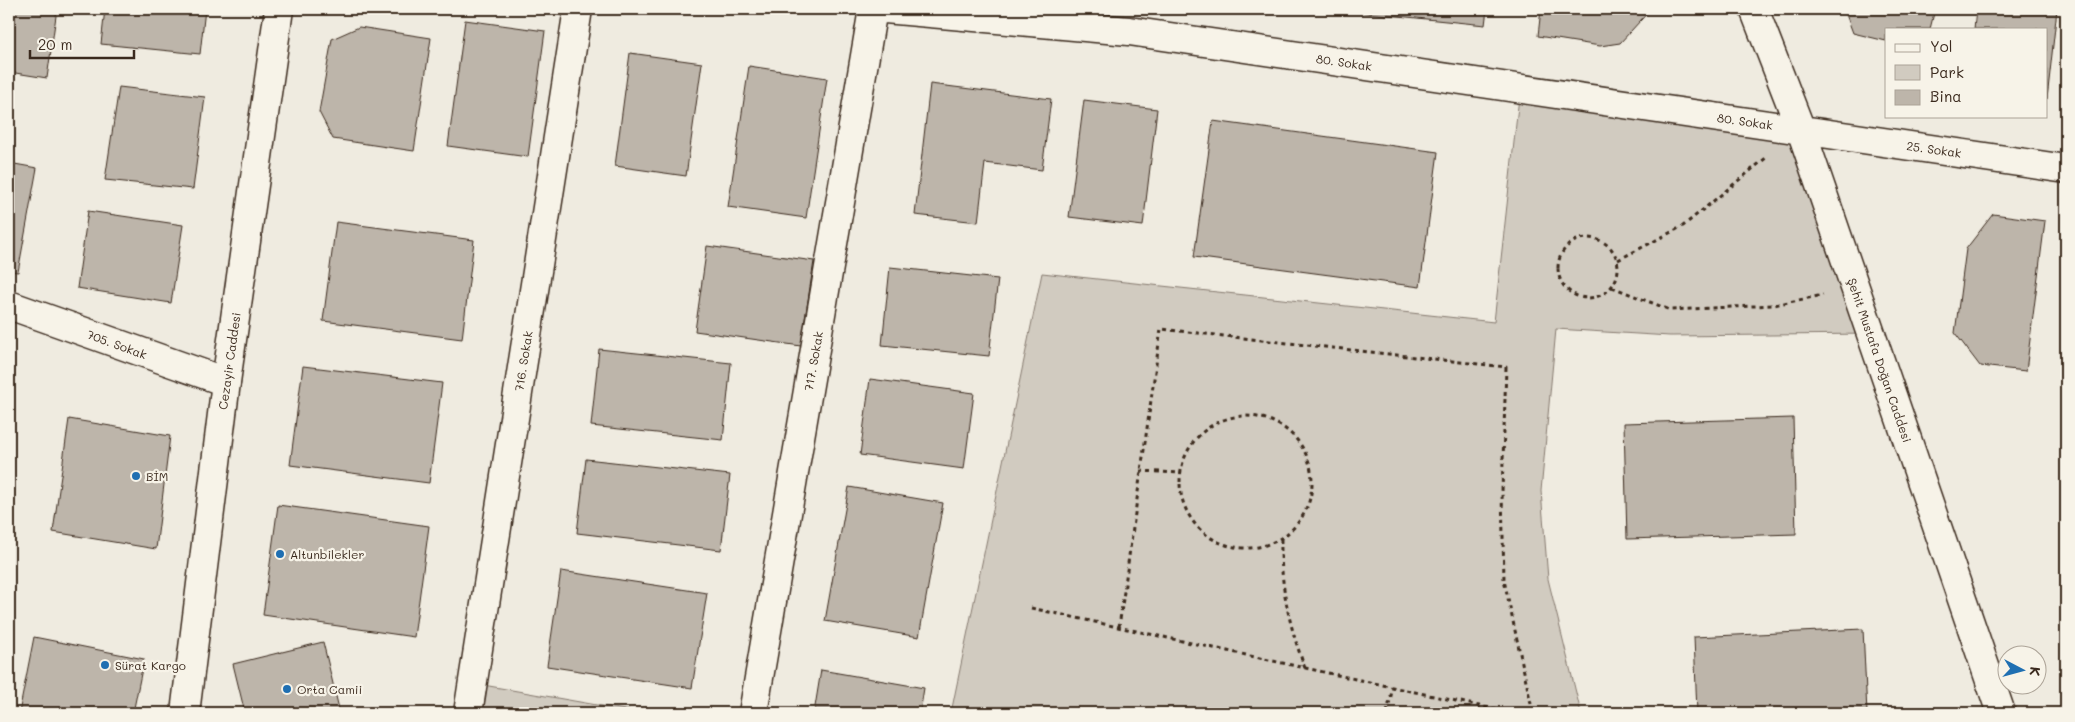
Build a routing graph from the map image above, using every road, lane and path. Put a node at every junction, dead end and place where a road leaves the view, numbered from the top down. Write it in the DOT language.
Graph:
graph roads {
  1 [pos="279,9"];
  2 [pos="578,9"];
  3 [pos="873,9"];
  4 [pos="885,9"];
  5 [pos="1754,9"];
  6 [pos="1801,130"];
  7 [pos="2066,169"];
  8 [pos="1618,260"];
  9 [pos="1612,287"];
  10 [pos="1855,289"];
  11 [pos="9,305"];
  12 [pos="226,382"];
  13 [pos="1140,472"];
  14 [pos="1180,473"];
  15 [pos="1281,538"];
  16 [pos="1031,608"];
  17 [pos="1119,627"];
  18 [pos="1305,668"];
  19 [pos="1393,687"];
  20 [pos="185,713"];
  21 [pos="468,713"];
  22 [pos="753,713"];
  23 [pos="1387,713"];
  24 [pos="1511,713"];
  25 [pos="1533,713"];
  26 [pos="2001,713"];
  1 -- 12 [label="street, Cezayir Caddesi"];
  2 -- 21 [label="street, 716. Sokak"];
  3 -- 22 [label="street, 717. Sokak"];
  4 -- 6 [label="street, 80. Sokak"];
  5 -- 6 [label="street, Şehit Mustafa Doğan Caddesi"];
  6 -- 7 [label="street, 25. Sokak"];
  6 -- 8 [label="path"];
  6 -- 10 [label="street, Şehit Mustafa Doğan Caddesi"];
  8 -- 9 [label="path"];
  8 -- 9 [label="path"];
  9 -- 10 [label="path"];
  10 -- 26 [label="street, Şehit Mustafa Doğan Caddesi"];
  11 -- 12 [label="street, 705. Sokak"];
  12 -- 20 [label="street, Cezayir Caddesi"];
  13 -- 14 [label="path"];
  13 -- 17 [label="path"];
  13 -- 25 [label="path"];
  14 -- 15 [label="path"];
  14 -- 15 [label="path"];
  15 -- 18 [label="path"];
  16 -- 17 [label="path"];
  17 -- 18 [label="path"];
  18 -- 19 [label="path"];
  19 -- 23 [label="path"];
  19 -- 24 [label="path"];
}
